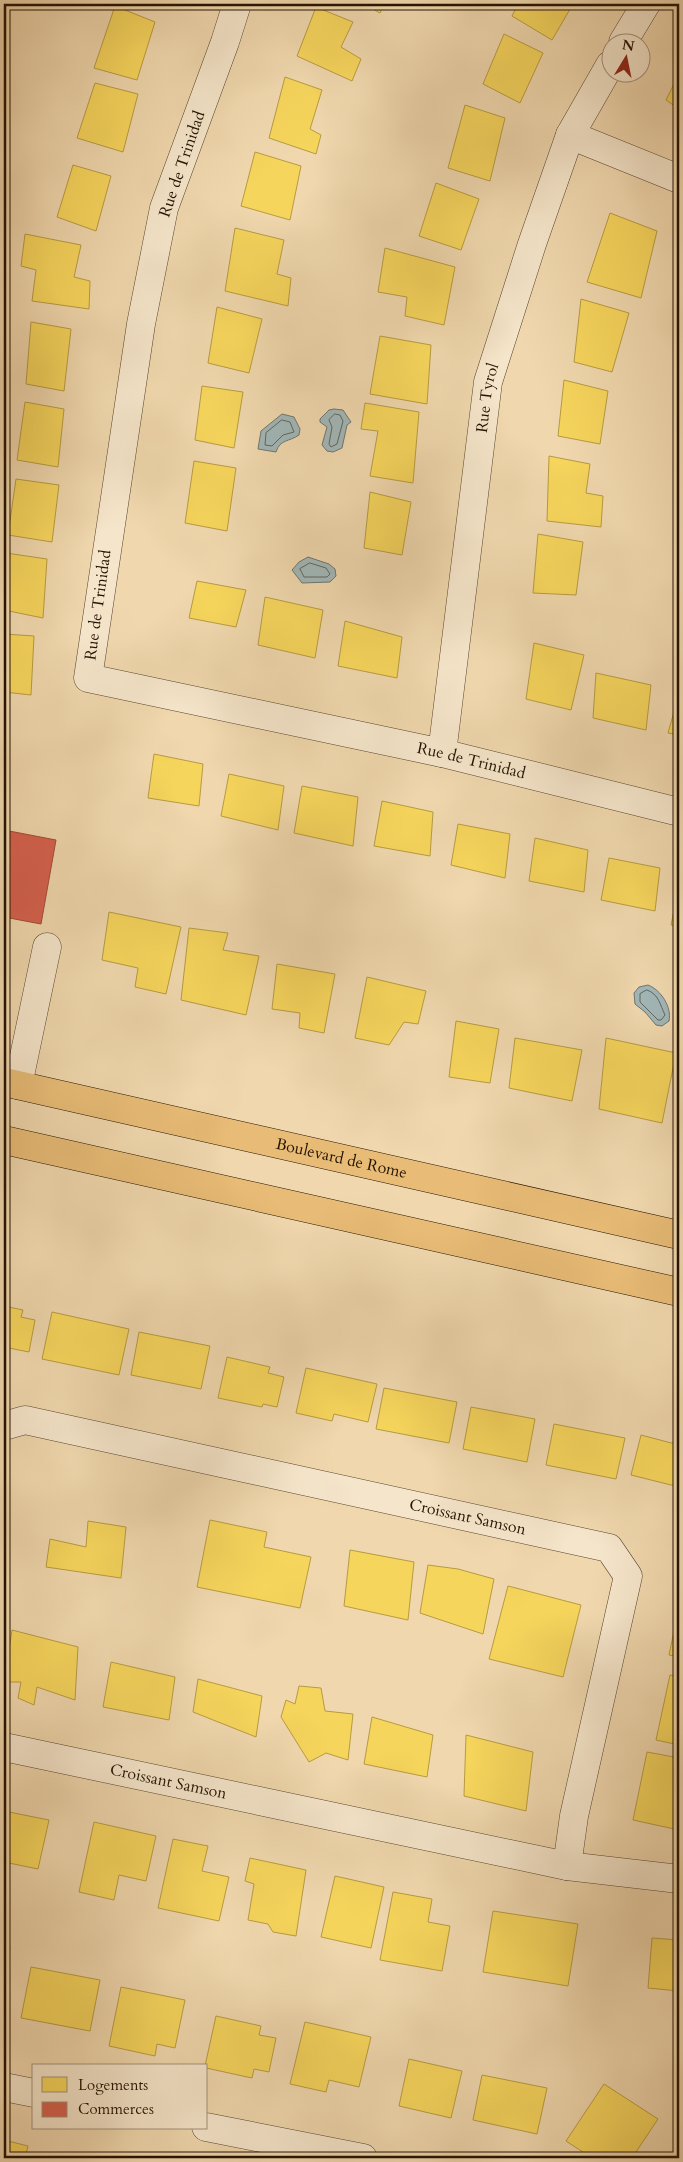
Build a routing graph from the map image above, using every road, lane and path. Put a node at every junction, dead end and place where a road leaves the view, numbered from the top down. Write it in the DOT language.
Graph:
graph roads {
  1 [pos="237,4"];
  2 [pos="646,4"];
  3 [pos="629,32"];
  4 [pos="600,82"];
  5 [pos="570,135"];
  6 [pos="679,179"];
  7 [pos="442,753"];
  8 [pos="679,812"];
  9 [pos="47,947"];
  10 [pos="11,1083"];
  11 [pos="4,1140"];
  12 [pos="679,1235"];
  13 [pos="679,1292"];
  14 [pos="4,1426"];
  15 [pos="4,1747"];
  16 [pos="567,1866"];
  17 [pos="679,1879"];
  18 [pos="4,2087"];
  19 [pos="32,2093"];
  20 [pos="208,2127"];
  21 [pos="363,2158"];
  1 -- 7 [label="street, Rue de Trinidad"];
  2 -- 3 [label="street"];
  4 -- 5 [label="street, Rue Tyrol"];
  5 -- 6 [label="street"];
  5 -- 7 [label="street, Rue Tyrol"];
  7 -- 8 [label="street, Rue de Trinidad"];
  9 -- 10 [label="street"];
  10 -- 12 [label="main road, Boulevard de Rome"];
  11 -- 13 [label="main road"];
  14 -- 16 [label="street, Croissant Samson"];
  15 -- 16 [label="street, Croissant Samson"];
  16 -- 17 [label="street, Croissant Samson"];
  18 -- 19 [label="street"];
  20 -- 21 [label="street"];
}
